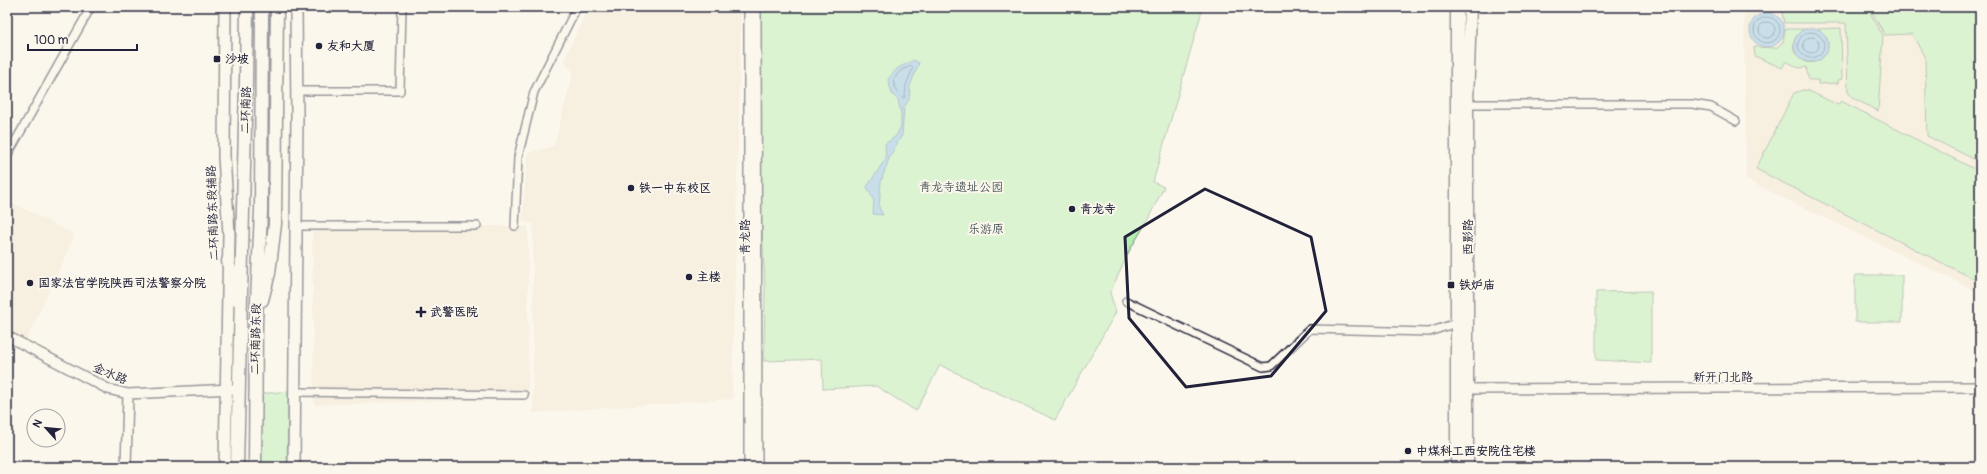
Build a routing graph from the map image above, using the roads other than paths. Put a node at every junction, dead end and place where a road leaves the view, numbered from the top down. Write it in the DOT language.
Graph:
graph roads {
  1 [pos="91,7"];
  2 [pos="226,7"];
  3 [pos="239,7"];
  4 [pos="246,7"];
  5 [pos="262,7"];
  6 [pos="272,7"];
  7 [pos="277,7"];
  8 [pos="296,7"];
  9 [pos="402,7"];
  10 [pos="577,7"];
  11 [pos="749,7"];
  12 [pos="756,7"];
  13 [pos="1457,7"];
  14 [pos="1470,7"];
  15 [pos="262,47"];
  16 [pos="246,82"];
  17 [pos="297,91"];
  18 [pos="1467,104"];
  19 [pos="1736,121"];
  20 [pos="7,156"];
  21 [pos="261,211"];
  22 [pos="243,213"];
  23 [pos="296,226"];
  24 [pos="477,226"];
  25 [pos="516,226"];
  26 [pos="228,261"];
  27 [pos="1126,301"];
  28 [pos="240,323"];
  29 [pos="256,323"];
  30 [pos="1456,323"];
  31 [pos="7,336"];
  32 [pos="1980,387"];
  33 [pos="231,389"];
  34 [pos="1467,389"];
  35 [pos="295,392"];
  36 [pos="128,394"];
  37 [pos="524,395"];
  38 [pos="126,467"];
  39 [pos="224,467"];
  40 [pos="237,467"];
  41 [pos="255,467"];
  42 [pos="294,467"];
  43 [pos="748,467"];
  44 [pos="757,467"];
  45 [pos="1457,467"];
  46 [pos="1467,467"];
  1 -- 20 [label="street"];
  2 -- 26 [label="main road, 二环南路东段辅路"];
  3 -- 16 [label="main road"];
  4 -- 16 [label="main road, 二环南路"];
  5 -- 15 [label="main road, 二环南路"];
  6 -- 15 [label="main road"];
  7 -- 29 [label="main road"];
  8 -- 17 [label="main road"];
  9 -- 17 [label="street"];
  10 -- 25 [label="street"];
  11 -- 43 [label="street, 青龙路"];
  12 -- 44 [label="street, 青龙路"];
  13 -- 30 [label="main road, 西影路"];
  14 -- 18 [label="main road, 西影路"];
  15 -- 21 [label="main road, 二环南路"];
  16 -- 22 [label="main road, 二环南路"];
  17 -- 23 [label="main road"];
  18 -- 19 [label="street"];
  18 -- 34 [label="main road, 西影路"];
  21 -- 29 [label="main road, 二环南路东段"];
  22 -- 28 [label="main road, 二环南路东段"];
  23 -- 24 [label="street"];
  23 -- 35 [label="main road"];
  26 -- 28 [label="main road"];
  26 -- 33 [label="main road, 二环南路东段辅路"];
  27 -- 30 [label="street"];
  28 -- 33 [label="main road, 二环南路东段"];
  29 -- 41 [label="main road, 二环南路东段"];
  30 -- 45 [label="main road, 西影路"];
  31 -- 36 [label="street, 金水路"];
  32 -- 34 [label="street, 新开门北路"];
  33 -- 36 [label="street, 金水路"];
  33 -- 39 [label="main road, 二环南路东段辅路"];
  33 -- 40 [label="main road, 二环南路东段"];
  34 -- 46 [label="main road, 西影路"];
  35 -- 37 [label="street"];
  35 -- 42 [label="main road"];
  36 -- 38 [label="street"];
}
